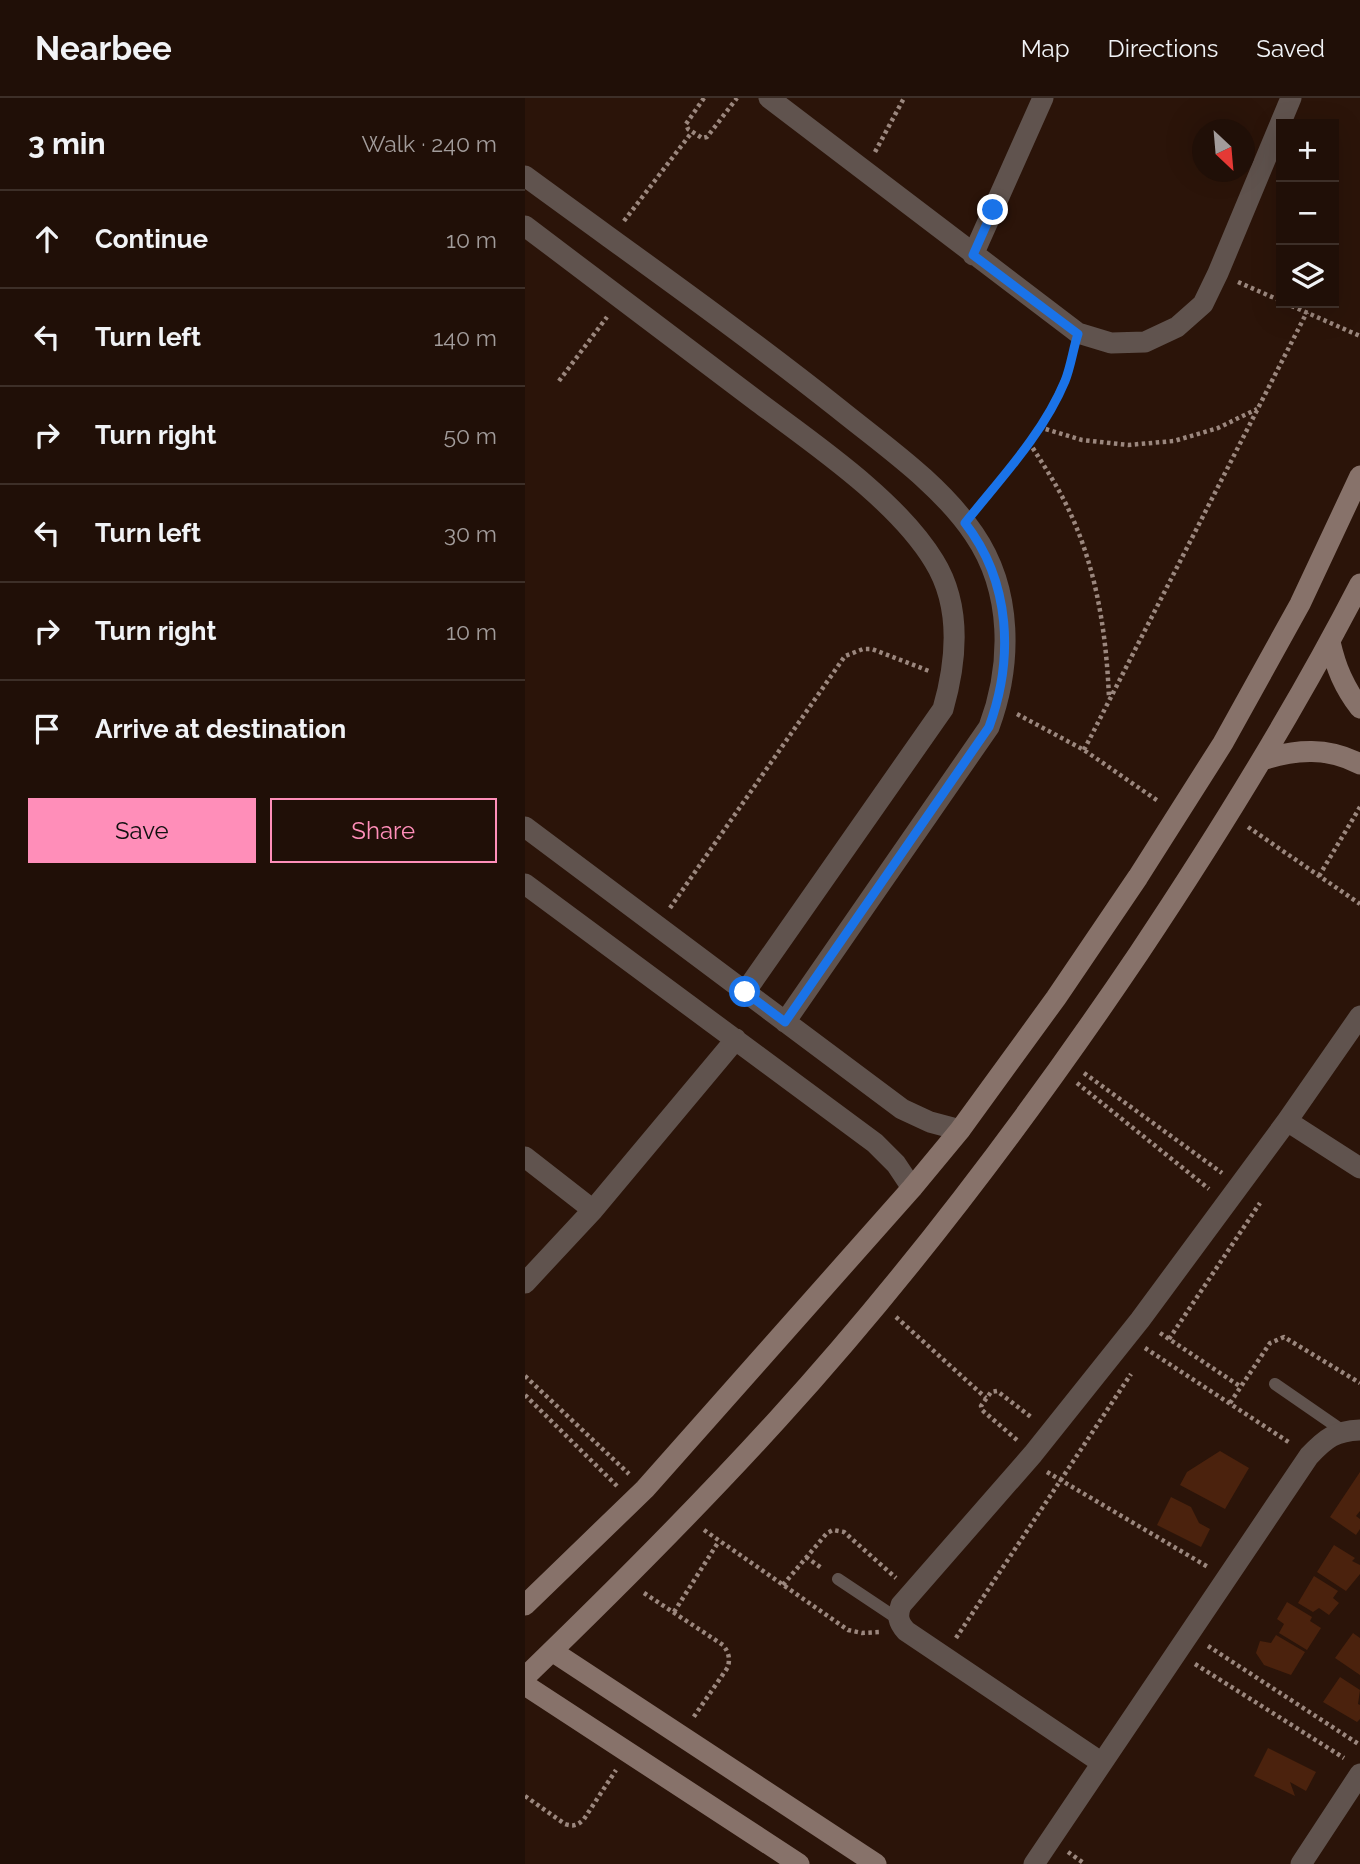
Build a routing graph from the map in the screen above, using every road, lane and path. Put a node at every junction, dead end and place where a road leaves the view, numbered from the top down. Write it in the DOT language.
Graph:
graph roads {
  1 [pos="704,98"];
  2 [pos="737,98"];
  3 [pos="769,98"];
  4 [pos="904,98"];
  5 [pos="1042,98"];
  6 [pos="1291,98"];
  7 [pos="692,132"];
  8 [pos="865,172"];
  9 [pos="525,176"];
  10 [pos="525,226"];
  11 [pos="611,239"];
  12 [pos="973,255"];
  13 [pos="1218,273"];
  14 [pos="620,298"];
  15 [pos="1276,299"];
  16 [pos="1297,308"];
  17 [pos="1307,312"];
  18 [pos="1078,334"];
  19 [pos="1360,336"];
  20 [pos="559,381"];
  21 [pos="1258,408"];
  22 [pos="1039,427"];
  23 [pos="1029,442"];
  24 [pos="1360,476"];
  25 [pos="965,523"];
  26 [pos="1360,584"];
  27 [pos="1330,642"];
  28 [pos="951,680"];
  29 [pos="1109,701"];
  30 [pos="997,704"];
  31 [pos="1360,708"];
  32 [pos="1084,751"];
  33 [pos="1358,759"];
  34 [pos="1262,760"];
  35 [pos="1360,807"];
  36 [pos="1230,814"];
  37 [pos="1178,815"];
  38 [pos="525,827"];
  39 [pos="1319,876"];
  40 [pos="525,884"];
  41 [pos="1360,904"];
  42 [pos="658,926"];
  43 [pos="745,992"];
  44 [pos="1360,1016"];
  45 [pos="785,1022"];
  46 [pos="736,1039"];
  47 [pos="1062,1064"];
  48 [pos="1287,1121"];
  49 [pos="960,1130"];
  50 [pos="525,1157"];
  51 [pos="1360,1168"];
  52 [pos="912,1188"];
  53 [pos="1233,1194"];
  54 [pos="593,1210"];
  55 [pos="525,1283"];
  56 [pos="879,1302"];
  57 [pos="1133,1328"];
  58 [pos="1148,1349"];
  59 [pos="1140,1360"];
  60 [pos="1133,1371"];
  61 [pos="525,1376"];
  62 [pos="1360,1383"];
  63 [pos="1275,1384"];
  64 [pos="1241,1387"];
  65 [pos="525,1395"];
  66 [pos="986,1398"];
  67 [pos="1230,1403"];
  68 [pos="1351,1430"];
  69 [pos="1051,1433"];
  70 [pos="1309,1456"];
  71 [pos="1030,1457"];
  72 [pos="1061,1480"];
  73 [pos="638,1495"];
  74 [pos="686,1518"];
  75 [pos="719,1541"];
  76 [pos="1227,1578"];
  77 [pos="838,1579"];
  78 [pos="626,1580"];
  79 [pos="783,1585"];
  80 [pos="912,1592"];
  81 [pos="525,1605"];
  82 [pos="674,1612"];
  83 [pos="899,1622"];
  84 [pos="1189,1634"];
  85 [pos="552,1651"];
  86 [pos="1177,1652"];
  87 [pos="944,1656"];
  88 [pos="525,1677"];
  89 [pos="525,1685"];
  90 [pos="680,1736"];
  91 [pos="1360,1745"];
  92 [pos="628,1752"];
  93 [pos="1102,1763"];
  94 [pos="1354,1767"];
  95 [pos="525,1796"];
  96 [pos="799,1864"];
  97 [pos="876,1864"];
  98 [pos="1034,1864"];
  99 [pos="1301,1864"];
  1 -- 7 [label="path"];
  2 -- 7 [label="path"];
  3 -- 8 [label="street"];
  4 -- 8 [label="path"];
  5 -- 12 [label="street"];
  6 -- 13 [label="street"];
  7 -- 11 [label="path"];
  8 -- 12 [label="street"];
  9 -- 11 [label="street"];
  10 -- 14 [label="street"];
  11 -- 25 [label="street"];
  12 -- 18 [label="street"];
  13 -- 15 [label="path"];
  13 -- 18 [label="street"];
  14 -- 20 [label="path"];
  14 -- 28 [label="street"];
  16 -- 17 [label="path"];
  17 -- 19 [label="path"];
  17 -- 21 [label="path"];
  18 -- 22 [label="path"];
  21 -- 22 [label="path"];
  21 -- 29 [label="path"];
  22 -- 23 [label="path"];
  23 -- 25 [label="path"];
  23 -- 29 [label="path"];
  24 -- 37 [label="street"];
  25 -- 30 [label="street"];
  26 -- 27 [label="street"];
  27 -- 31 [label="street"];
  27 -- 34 [label="street"];
  28 -- 42 [label="path"];
  28 -- 43 [label="street"];
  29 -- 32 [label="path"];
  30 -- 32 [label="path"];
  30 -- 45 [label="street"];
  32 -- 37 [label="path"];
  33 -- 34 [label="street"];
  34 -- 36 [label="street"];
  35 -- 39 [label="path"];
  36 -- 39 [label="path"];
  36 -- 47 [label="street"];
  37 -- 49 [label="street"];
  38 -- 42 [label="street"];
  39 -- 41 [label="path"];
  40 -- 46 [label="street"];
  42 -- 43 [label="street"];
  43 -- 45 [label="street"];
  44 -- 48 [label="street"];
  45 -- 49 [label="street"];
  46 -- 52 [label="street"];
  46 -- 54 [label="street"];
  47 -- 53 [label="path"];
  47 -- 53 [label="path"];
  47 -- 56 [label="street"];
  48 -- 51 [label="street"];
  48 -- 53 [label="street"];
  49 -- 52 [label="street"];
  50 -- 54 [label="street"];
  52 -- 73 [label="street"];
  53 -- 57 [label="street"];
  54 -- 55 [label="street"];
  56 -- 66 [label="path"];
  56 -- 74 [label="street"];
  57 -- 58 [label="path"];
  57 -- 64 [label="path"];
  57 -- 69 [label="street"];
  58 -- 59 [label="path"];
  58 -- 67 [label="path"];
  60 -- 72 [label="path"];
  61 -- 73 [label="path"];
  62 -- 64 [label="path"];
  63 -- 68 [label="lane"];
  64 -- 67 [label="path"];
  65 -- 73 [label="path"];
  66 -- 69 [label="path"];
  66 -- 71 [label="path"];
  67 -- 70 [label="path"];
  68 -- 70 [label="street"];
  69 -- 71 [label="street"];
  70 -- 76 [label="street"];
  71 -- 72 [label="path"];
  71 -- 80 [label="street"];
  72 -- 76 [label="path"];
  72 -- 87 [label="path"];
  73 -- 81 [label="street"];
  74 -- 75 [label="path"];
  74 -- 78 [label="street"];
  75 -- 79 [label="path"];
  75 -- 82 [label="path"];
  76 -- 84 [label="street"];
  77 -- 83 [label="lane"];
  78 -- 82 [label="path"];
  78 -- 85 [label="street"];
  79 -- 80 [label="path"];
  79 -- 83 [label="path"];
  80 -- 83 [label="street"];
  82 -- 90 [label="path"];
  83 -- 87 [label="street"];
  84 -- 86 [label="street"];
  84 -- 91 [label="path"];
  85 -- 88 [label="street"];
  85 -- 90 [label="street"];
  86 -- 93 [label="street"];
  86 -- 94 [label="path"];
  87 -- 93 [label="street"];
  89 -- 92 [label="street"];
  90 -- 97 [label="street"];
  92 -- 95 [label="path"];
  92 -- 96 [label="street"];
  93 -- 98 [label="street"];
  94 -- 99 [label="street"];
}
